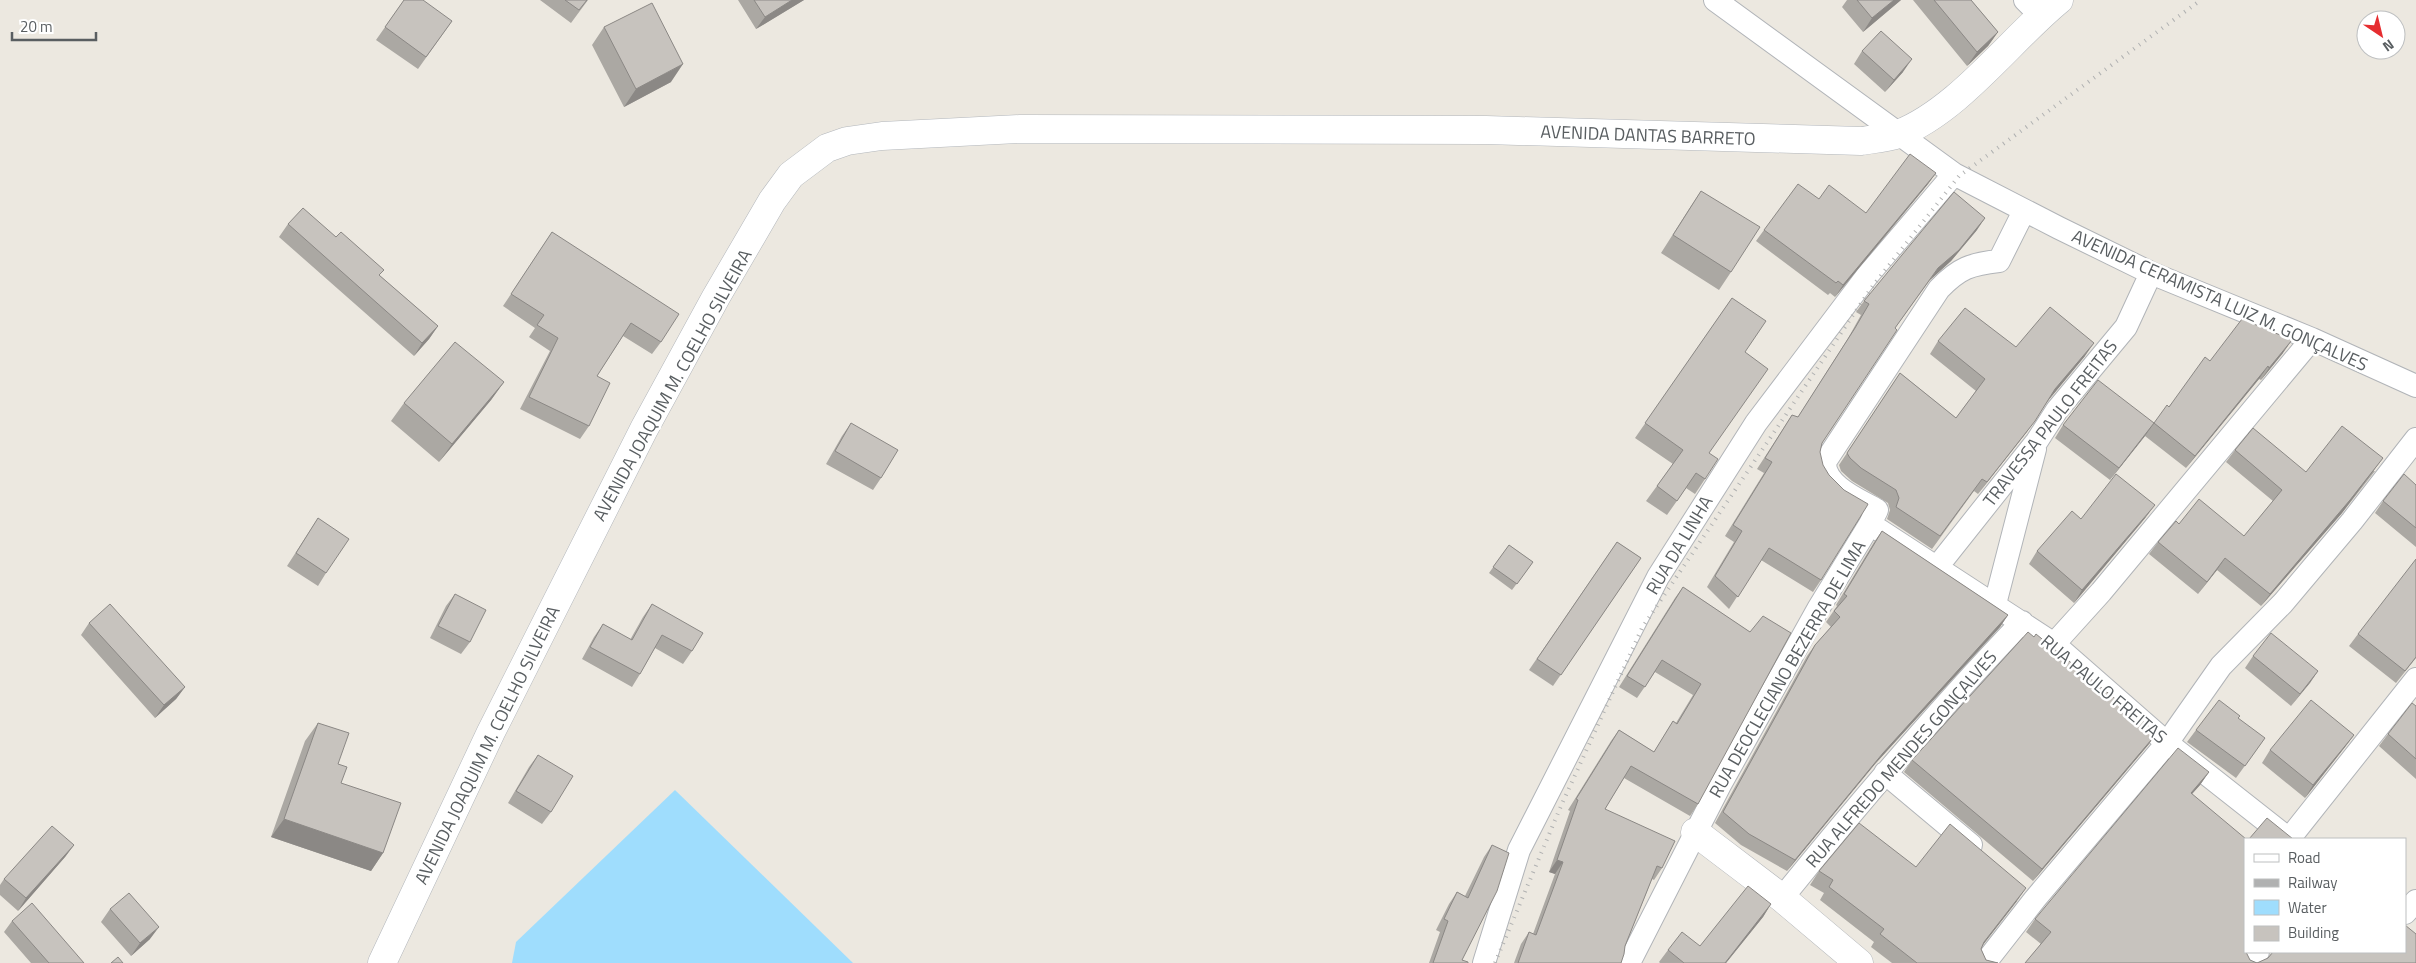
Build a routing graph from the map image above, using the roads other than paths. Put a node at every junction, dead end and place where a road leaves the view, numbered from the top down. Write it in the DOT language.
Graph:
graph roads {
  1 [pos="1715,0"];
  2 [pos="2041,5"];
  3 [pos="1186,130"];
  4 [pos="1898,134"];
  5 [pos="1954,174"];
  6 [pos="2024,211"];
  7 [pos="2151,273"];
  8 [pos="2312,339"];
  9 [pos="2416,386"];
  10 [pos="2416,439"];
  11 [pos="2037,441"];
  12 [pos="1870,524"];
  13 [pos="1937,567"];
  14 [pos="1995,604"];
  15 [pos="2022,622"];
  16 [pos="2054,644"];
  17 [pos="2416,679"];
  18 [pos="2167,743"];
  19 [pos="1885,773"];
  20 [pos="1695,832"];
  21 [pos="2288,838"];
  22 [pos="2290,838"];
  23 [pos="1990,861"];
  24 [pos="1782,898"];
  25 [pos="2416,901"];
  26 [pos="2407,925"];
  27 [pos="2257,953"];
  28 [pos="382,963"];
  29 [pos="1484,963"];
  30 [pos="1629,963"];
  31 [pos="1859,963"];
  32 [pos="1985,963"];
  33 [pos="2249,963"];
  1 -- 4 [label="street, AVENIDA CERAMISTA LUIZ M. GONÇALVES"];
  2 -- 4 [label="main road, AVENIDA DANTAS BARRETO"];
  3 -- 4 [label="main road, AVENIDA DANTAS BARRETO"];
  3 -- 28 [label="main road, AVENIDA JOAQUIM M. COELHO SILVEIRA"];
  4 -- 5 [label="street, AVENIDA CERAMISTA LUIZ M. GONÇALVES"];
  5 -- 6 [label="street, AVENIDA CERAMISTA LUIZ M. GONÇALVES"];
  5 -- 29 [label="street, RUA DA LINHA"];
  6 -- 7 [label="street, AVENIDA CERAMISTA LUIZ M. GONÇALVES"];
  6 -- 12 [label="street"];
  7 -- 8 [label="street, AVENIDA CERAMISTA LUIZ M. GONÇALVES"];
  7 -- 11 [label="street, TRAVESSA PAULO FREITAS"];
  8 -- 9 [label="street, AVENIDA CERAMISTA LUIZ M. GONÇALVES"];
  8 -- 16 [label="street"];
  10 -- 18 [label="street"];
  11 -- 13 [label="street, TRAVESSA PAULO FREITAS"];
  11 -- 14 [label="street"];
  12 -- 13 [label="street, RUA DEOCLECIANO BEZERRA DE LIMA"];
  12 -- 20 [label="street, RUA DEOCLECIANO BEZERRA DE LIMA"];
  13 -- 14 [label="street, RUA PAULO FREITAS"];
  14 -- 15 [label="street, RUA PAULO FREITAS"];
  15 -- 16 [label="street, RUA PAULO FREITAS"];
  15 -- 19 [label="street, RUA ALFREDO MENDES GONÇALVES"];
  16 -- 18 [label="street, RUA PAULO FREITAS"];
  17 -- 22 [label="street"];
  18 -- 21 [label="street, RUA PAULO FREITAS"];
  18 -- 32 [label="street"];
  19 -- 23 [label="street"];
  19 -- 24 [label="street, RUA ALFREDO MENDES GONÇALVES"];
  20 -- 24 [label="main road"];
  20 -- 30 [label="street, RUA DEOCLECIANO BEZERRA DE LIMA"];
  24 -- 31 [label="main road"];
  25 -- 26 [label="street"];
  27 -- 33 [label="street"];
}
